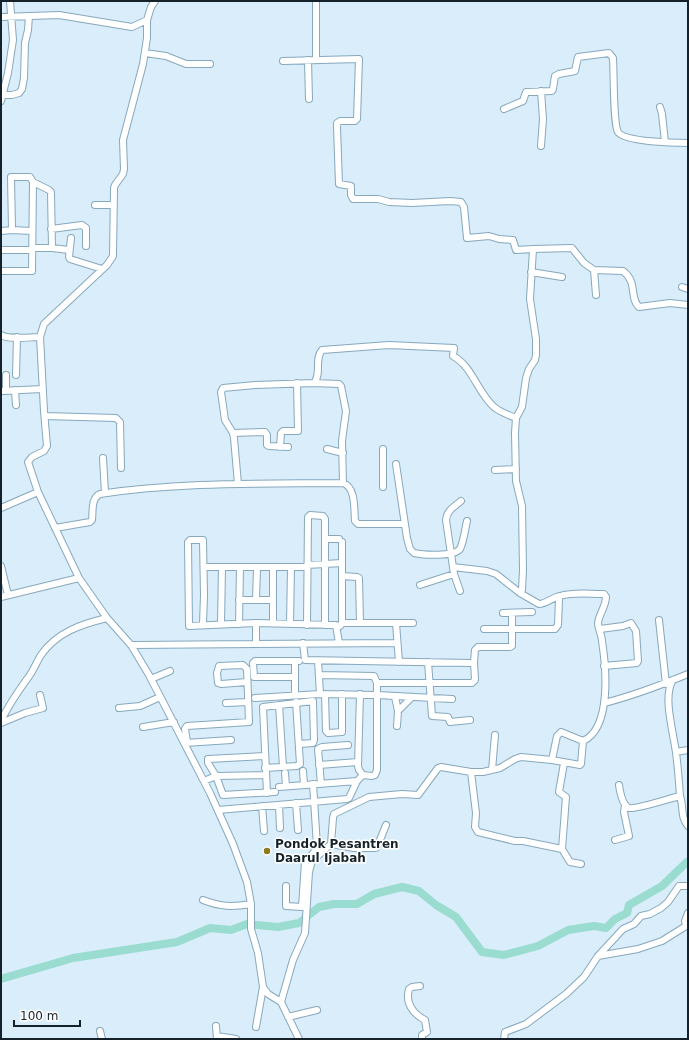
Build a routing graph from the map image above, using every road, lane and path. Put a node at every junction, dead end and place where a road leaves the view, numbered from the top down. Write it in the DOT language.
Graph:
graph roads {
  1 [pos="10,1"];
  2 [pos="155,1"];
  3 [pos="316,1"];
  4 [pos="29,16"];
  5 [pos="10,17"];
  6 [pos="1,18"];
  7 [pos="147,20"];
  8 [pos="144,53"];
  9 [pos="308,60"];
  10 [pos="316,60"];
  11 [pos="282,61"];
  12 [pos="210,64"];
  13 [pos="541,91"];
  14 [pos="2,98"];
  15 [pos="309,99"];
  16 [pos="660,107"];
  17 [pos="504,109"];
  18 [pos="665,142"];
  19 [pos="688,144"];
  20 [pos="541,146"];
  21 [pos="33,182"];
  22 [pos="95,205"];
  23 [pos="114,205"];
  24 [pos="51,229"];
  25 [pos="12,230"];
  26 [pos="1,231"];
  27 [pos="32,231"];
  28 [pos="71,238"];
  29 [pos="86,246"];
  30 [pos="52,248"];
  31 [pos="32,249"];
  32 [pos="532,249"];
  33 [pos="1,250"];
  34 [pos="69,250"];
  35 [pos="102,269"];
  36 [pos="594,270"];
  37 [pos="1,271"];
  38 [pos="531,272"];
  39 [pos="562,277"];
  40 [pos="596,295"];
  41 [pos="688,305"];
  42 [pos="1,335"];
  43 [pos="17,337"];
  44 [pos="40,337"];
  45 [pos="6,375"];
  46 [pos="16,375"];
  47 [pos="297,383"];
  48 [pos="314,383"];
  49 [pos="42,389"];
  50 [pos="16,390"];
  51 [pos="4,391"];
  52 [pos="16,405"];
  53 [pos="45,416"];
  54 [pos="516,418"];
  55 [pos="232,433"];
  56 [pos="288,446"];
  57 [pos="280,447"];
  58 [pos="327,449"];
  59 [pos="383,449"];
  60 [pos="343,453"];
  61 [pos="104,458"];
  62 [pos="396,464"];
  63 [pos="121,468"];
  64 [pos="516,469"];
  65 [pos="495,470"];
  66 [pos="397,472"];
  67 [pos="384,473"];
  68 [pos="343,483"];
  69 [pos="238,484"];
  70 [pos="383,487"];
  71 [pos="38,492"];
  72 [pos="105,493"];
  73 [pos="461,501"];
  74 [pos="1,508"];
  75 [pos="467,520"];
  76 [pos="405,524"];
  77 [pos="55,528"];
  78 [pos="325,540"];
  79 [pos="452,554"];
  80 [pos="342,563"];
  81 [pos="325,564"];
  82 [pos="1,566"];
  83 [pos="307,566"];
  84 [pos="204,567"];
  85 [pos="222,567"];
  86 [pos="240,568"];
  87 [pos="257,568"];
  88 [pos="273,568"];
  89 [pos="291,568"];
  90 [pos="454,570"];
  91 [pos="342,576"];
  92 [pos="79,578"];
  93 [pos="420,584"];
  94 [pos="460,591"];
  95 [pos="520,593"];
  96 [pos="8,595"];
  97 [pos="1,597"];
  98 [pos="559,599"];
  99 [pos="239,600"];
  100 [pos="256,600"];
  101 [pos="273,600"];
  102 [pos="532,612"];
  103 [pos="503,613"];
  104 [pos="512,613"];
  105 [pos="107,618"];
  106 [pos="659,620"];
  107 [pos="256,623"];
  108 [pos="360,623"];
  109 [pos="396,623"];
  110 [pos="413,623"];
  111 [pos="203,624"];
  112 [pos="221,624"];
  113 [pos="239,624"];
  114 [pos="273,624"];
  115 [pos="290,624"];
  116 [pos="307,624"];
  117 [pos="325,625"];
  118 [pos="340,625"];
  119 [pos="484,629"];
  120 [pos="513,629"];
  121 [pos="600,629"];
  122 [pos="303,643"];
  123 [pos="339,643"];
  124 [pos="397,643"];
  125 [pos="256,644"];
  126 [pos="131,645"];
  127 [pos="305,660"];
  128 [pos="295,661"];
  129 [pos="318,661"];
  130 [pos="356,662"];
  131 [pos="399,662"];
  132 [pos="428,662"];
  133 [pos="474,662"];
  134 [pos="604,666"];
  135 [pos="170,671"];
  136 [pos="688,674"];
  137 [pos="319,675"];
  138 [pos="357,675"];
  139 [pos="295,677"];
  140 [pos="151,679"];
  141 [pos="673,680"];
  142 [pos="247,682"];
  143 [pos="376,683"];
  144 [pos="429,683"];
  145 [pos="666,684"];
  146 [pos="322,694"];
  147 [pos="342,694"];
  148 [pos="360,694"];
  149 [pos="40,695"];
  150 [pos="295,695"];
  151 [pos="377,695"];
  152 [pos="160,697"];
  153 [pos="395,697"];
  154 [pos="255,698"];
  155 [pos="412,698"];
  156 [pos="430,698"];
  157 [pos="452,699"];
  158 [pos="248,702"];
  159 [pos="296,702"];
  160 [pos="604,702"];
  161 [pos="226,703"];
  162 [pos="279,705"];
  163 [pos="119,708"];
  164 [pos="398,711"];
  165 [pos="470,720"];
  166 [pos="1,722"];
  167 [pos="174,722"];
  168 [pos="397,726"];
  169 [pos="143,727"];
  170 [pos="495,735"];
  171 [pos="231,740"];
  172 [pos="584,741"];
  173 [pos="186,743"];
  174 [pos="299,744"];
  175 [pos="348,744"];
  176 [pos="688,750"];
  177 [pos="676,752"];
  178 [pos="265,756"];
  179 [pos="552,760"];
  180 [pos="358,762"];
  181 [pos="564,763"];
  182 [pos="319,765"];
  183 [pos="284,770"];
  184 [pos="492,770"];
  185 [pos="266,771"];
  186 [pos="303,771"];
  187 [pos="472,772"];
  188 [pos="363,775"];
  189 [pos="216,776"];
  190 [pos="204,781"];
  191 [pos="357,781"];
  192 [pos="313,784"];
  193 [pos="320,784"];
  194 [pos="304,785"];
  195 [pos="619,785"];
  196 [pos="286,786"];
  197 [pos="279,787"];
  198 [pos="275,792"];
  199 [pos="267,793"];
  200 [pos="680,796"];
  201 [pos="314,802"];
  202 [pos="296,803"];
  203 [pos="280,805"];
  204 [pos="626,805"];
  205 [pos="262,806"];
  206 [pos="218,810"];
  207 [pos="386,825"];
  208 [pos="688,826"];
  209 [pos="280,828"];
  210 [pos="298,830"];
  211 [pos="264,831"];
  212 [pos="615,840"];
  213 [pos="331,844"];
  214 [pos="562,850"];
  215 [pos="581,864"];
  216 [pos="286,886"];
  217 [pos="688,886"];
  218 [pos="202,900"];
  219 [pos="251,904"];
  220 [pos="688,913"];
  221 [pos="687,926"];
  222 [pos="598,956"];
  223 [pos="420,986"];
  224 [pos="263,987"];
  225 [pos="281,1002"];
  226 [pos="317,1010"];
  227 [pos="288,1017"];
  228 [pos="216,1026"];
  229 [pos="256,1027"];
  230 [pos="100,1031"];
  231 [pos="217,1037"];
  232 [pos="102,1039"];
  233 [pos="236,1039"];
  234 [pos="300,1039"];
  235 [pos="422,1039"];
  236 [pos="504,1039"];
  1 -- 5 [label="street"];
  2 -- 7 [label="street"];
  3 -- 10 [label="street"];
  4 -- 5 [label="street"];
  4 -- 7 [label="street"];
  4 -- 14 [label="street"];
  5 -- 6 [label="street"];
  5 -- 14 [label="street"];
  7 -- 8 [label="street"];
  8 -- 12 [label="street"];
  8 -- 23 [label="street"];
  9 -- 10 [label="street"];
  9 -- 11 [label="street"];
  9 -- 15 [label="street"];
  10 -- 32 [label="street"];
  13 -- 17 [label="street"];
  13 -- 18 [label="street"];
  13 -- 20 [label="street"];
  16 -- 18 [label="street"];
  18 -- 19 [label="street"];
  21 -- 24 [label="street"];
  21 -- 25 [label="street"];
  21 -- 27 [label="street"];
  22 -- 23 [label="street"];
  23 -- 35 [label="street"];
  24 -- 29 [label="street"];
  24 -- 30 [label="street"];
  25 -- 26 [label="street"];
  25 -- 27 [label="street"];
  27 -- 31 [label="street"];
  28 -- 34 [label="street"];
  30 -- 31 [label="street"];
  30 -- 34 [label="street"];
  31 -- 33 [label="street"];
  31 -- 37 [label="street"];
  32 -- 36 [label="street"];
  32 -- 38 [label="street"];
  34 -- 35 [label="street"];
  35 -- 44 [label="street"];
  36 -- 40 [label="street"];
  36 -- 41 [label="street"];
  38 -- 39 [label="street"];
  38 -- 54 [label="street"];
  42 -- 43 [label="street"];
  43 -- 44 [label="street"];
  43 -- 46 [label="street"];
  44 -- 49 [label="street"];
  45 -- 51 [label="street"];
  47 -- 48 [label="street"];
  47 -- 55 [label="street"];
  47 -- 57 [label="street"];
  48 -- 54 [label="street"];
  48 -- 60 [label="street"];
  49 -- 50 [label="street"];
  49 -- 53 [label="street"];
  50 -- 51 [label="street"];
  50 -- 52 [label="street"];
  53 -- 63 [label="street"];
  53 -- 71 [label="street"];
  54 -- 64 [label="street"];
  55 -- 57 [label="street"];
  55 -- 69 [label="street"];
  56 -- 57 [label="street"];
  58 -- 60 [label="street"];
  59 -- 67 [label="street"];
  60 -- 68 [label="street"];
  61 -- 72 [label="street"];
  62 -- 66 [label="street"];
  64 -- 65 [label="street"];
  64 -- 95 [label="street"];
  66 -- 67 [label="street"];
  66 -- 76 [label="street"];
  67 -- 70 [label="street"];
  68 -- 69 [label="street"];
  68 -- 76 [label="street"];
  69 -- 72 [label="street"];
  71 -- 74 [label="street"];
  71 -- 77 [label="street"];
  72 -- 77 [label="street"];
  73 -- 79 [label="street"];
  75 -- 79 [label="street"];
  76 -- 79 [label="street"];
  77 -- 92 [label="street"];
  78 -- 80 [label="street"];
  78 -- 81 [label="street"];
  78 -- 83 [label="street"];
  79 -- 90 [label="street"];
  80 -- 81 [label="street"];
  80 -- 91 [label="street"];
  81 -- 83 [label="street"];
  81 -- 117 [label="street"];
  82 -- 96 [label="street"];
  83 -- 89 [label="street"];
  83 -- 116 [label="street"];
  84 -- 85 [label="street"];
  84 -- 111 [label="street"];
  84 -- 111 [label="street"];
  85 -- 86 [label="street"];
  85 -- 112 [label="street"];
  86 -- 87 [label="street"];
  86 -- 99 [label="street"];
  87 -- 88 [label="street"];
  87 -- 100 [label="street"];
  88 -- 89 [label="street"];
  88 -- 101 [label="street"];
  89 -- 115 [label="street"];
  90 -- 93 [label="street"];
  90 -- 94 [label="street"];
  90 -- 95 [label="street"];
  91 -- 108 [label="street"];
  91 -- 118 [label="street"];
  92 -- 96 [label="street"];
  92 -- 105 [label="street"];
  95 -- 121 [label="street"];
  96 -- 97 [label="street"];
  98 -- 120 [label="street"];
  99 -- 100 [label="street"];
  99 -- 113 [label="street"];
  100 -- 101 [label="street"];
  101 -- 114 [label="street"];
  102 -- 104 [label="street"];
  103 -- 104 [label="street"];
  104 -- 120 [label="street"];
  105 -- 126 [label="street"];
  105 -- 166 [label="street"];
  106 -- 145 [label="street"];
  107 -- 113 [label="street"];
  107 -- 114 [label="street"];
  107 -- 125 [label="street"];
  108 -- 109 [label="street"];
  108 -- 118 [label="street"];
  109 -- 110 [label="street"];
  109 -- 124 [label="street"];
  111 -- 112 [label="street"];
  112 -- 113 [label="street"];
  114 -- 115 [label="street"];
  115 -- 116 [label="street"];
  116 -- 117 [label="street"];
  117 -- 118 [label="street"];
  118 -- 123 [label="street"];
  119 -- 120 [label="street"];
  120 -- 133 [label="street"];
  121 -- 134 [label="street"];
  121 -- 134 [label="street"];
  122 -- 123 [label="street"];
  122 -- 125 [label="street"];
  122 -- 127 [label="street"];
  123 -- 124 [label="street"];
  124 -- 131 [label="street"];
  125 -- 126 [label="street"];
  126 -- 140 [label="street"];
  127 -- 128 [label="street"];
  127 -- 129 [label="street"];
  128 -- 139 [label="street"];
  128 -- 139 [label="street"];
  129 -- 130 [label="street"];
  129 -- 137 [label="street"];
  130 -- 131 [label="street"];
  130 -- 138 [label="street"];
  131 -- 132 [label="street"];
  132 -- 133 [label="street"];
  132 -- 144 [label="street"];
  133 -- 144 [label="street"];
  134 -- 160 [label="street"];
  135 -- 140 [label="street"];
  136 -- 141 [label="street"];
  137 -- 138 [label="street"];
  137 -- 146 [label="street"];
  138 -- 143 [label="street"];
  139 -- 150 [label="street"];
  140 -- 152 [label="street"];
  141 -- 145 [label="street"];
  141 -- 177 [label="street"];
  142 -- 142 [label="street"];
  142 -- 158 [label="street"];
  143 -- 144 [label="street"];
  143 -- 151 [label="street"];
  144 -- 156 [label="street"];
  145 -- 160 [label="street"];
  146 -- 147 [label="street"];
  146 -- 147 [label="street"];
  146 -- 150 [label="street"];
  147 -- 148 [label="street"];
  148 -- 151 [label="street"];
  148 -- 180 [label="street"];
  149 -- 166 [label="street"];
  150 -- 154 [label="street"];
  151 -- 153 [label="street"];
  151 -- 188 [label="street"];
  152 -- 163 [label="street"];
  152 -- 167 [label="street"];
  153 -- 155 [label="street"];
  153 -- 164 [label="street"];
  155 -- 156 [label="street"];
  155 -- 164 [label="street"];
  156 -- 157 [label="street"];
  156 -- 165 [label="street"];
  158 -- 161 [label="street"];
  158 -- 173 [label="street"];
  159 -- 162 [label="street"];
  159 -- 174 [label="street"];
  159 -- 174 [label="street"];
  160 -- 172 [label="street"];
  162 -- 178 [label="street"];
  162 -- 183 [label="street"];
  164 -- 168 [label="street"];
  167 -- 169 [label="street"];
  167 -- 173 [label="street"];
  170 -- 184 [label="street"];
  171 -- 173 [label="street"];
  172 -- 179 [label="street"];
  172 -- 181 [label="street"];
  173 -- 190 [label="street"];
  174 -- 183 [label="street"];
  175 -- 182 [label="street"];
  176 -- 177 [label="street"];
  177 -- 200 [label="street"];
  178 -- 185 [label="street"];
  178 -- 189 [label="street"];
  179 -- 181 [label="street"];
  179 -- 184 [label="street"];
  180 -- 182 [label="street"];
  180 -- 188 [label="street"];
  181 -- 214 [label="street"];
  182 -- 193 [label="street"];
  183 -- 185 [label="street"];
  183 -- 196 [label="street"];
  184 -- 187 [label="street"];
  185 -- 189 [label="street"];
  185 -- 199 [label="street"];
  186 -- 194 [label="street"];
  187 -- 213 [label="street"];
  187 -- 214 [label="street"];
  188 -- 191 [label="street"];
  189 -- 190 [label="street"];
  189 -- 199 [label="street"];
  190 -- 206 [label="street"];
  191 -- 193 [label="street"];
  191 -- 201 [label="street"];
  192 -- 193 [label="street"];
  192 -- 194 [label="street"];
  192 -- 201 [label="street"];
  194 -- 196 [label="street"];
  195 -- 204 [label="street"];
  196 -- 197 [label="street"];
  198 -- 199 [label="street"];
  200 -- 204 [label="street"];
  200 -- 208 [label="street"];
  201 -- 202 [label="street"];
  201 -- 216 [label="street"];
  202 -- 203 [label="street"];
  202 -- 210 [label="street"];
  203 -- 205 [label="street"];
  203 -- 209 [label="street"];
  204 -- 212 [label="street"];
  205 -- 206 [label="street"];
  205 -- 211 [label="street"];
  206 -- 219 [label="street"];
  207 -- 213 [label="street"];
  213 -- 225 [label="street"];
  214 -- 215 [label="street"];
  217 -- 222 [label="street"];
  218 -- 219 [label="street"];
  219 -- 224 [label="street"];
  220 -- 221 [label="street"];
  221 -- 222 [label="street"];
  222 -- 236 [label="street"];
  223 -- 235 [label="street"];
  224 -- 225 [label="street"];
  224 -- 229 [label="street"];
  225 -- 227 [label="street"];
  226 -- 227 [label="street"];
  227 -- 234 [label="street"];
  228 -- 231 [label="street"];
  230 -- 232 [label="street"];
  231 -- 233 [label="street"];
}
